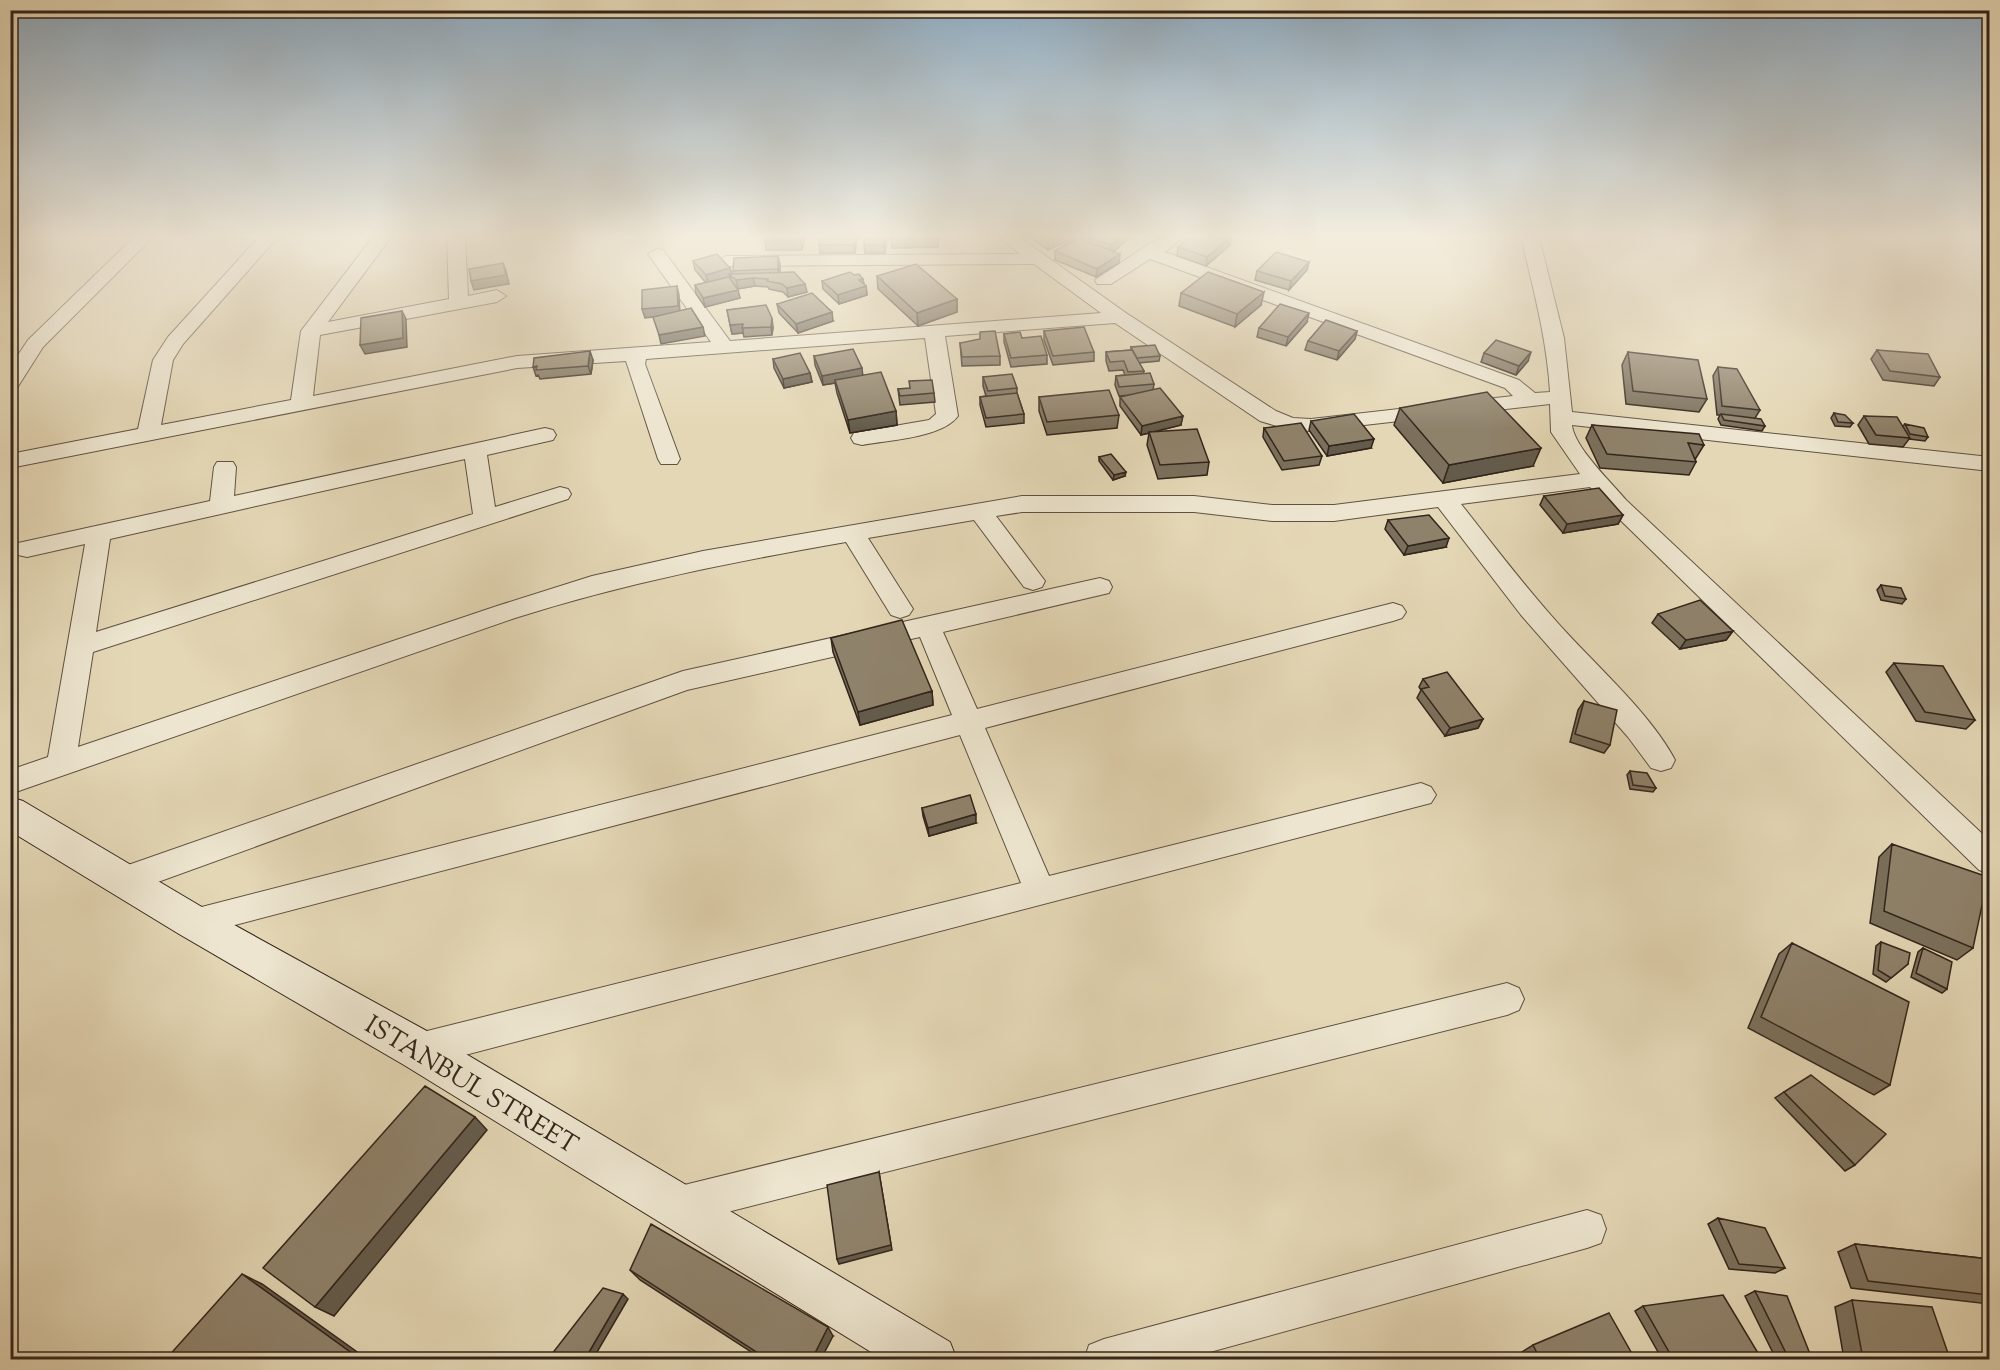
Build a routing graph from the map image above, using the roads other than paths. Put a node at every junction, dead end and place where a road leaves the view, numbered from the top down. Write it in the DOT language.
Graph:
graph roads {
  1 [pos="61,301"];
  2 [pos="78,301"];
  3 [pos="211,301"];
  4 [pos="334,301"];
  5 [pos="470,301"];
  6 [pos="691,301"];
  7 [pos="1097,301"];
  8 [pos="1281,301"];
  9 [pos="1545,301"];
  10 [pos="459,303"];
  11 [pos="1119,317"];
  12 [pos="934,331"];
  13 [pos="311,332"];
  14 [pos="726,349"];
  15 [pos="10,351"];
  16 [pos="637,354"];
  17 [pos="10,384"];
  18 [pos="1529,399"];
  19 [pos="301,404"];
  20 [pos="1560,407"];
  21 [pos="148,434"];
  22 [pos="545,435"];
  23 [pos="861,438"];
  24 [pos="475,451"];
  25 [pos="669,459"];
  26 [pos="10,461"];
  27 [pos="1989,464"];
  28 [pos="225,467"];
  29 [pos="1596,479"];
  30 [pos="560,494"];
  31 [pos="1445,500"];
  32 [pos="221,507"];
  33 [pos="980,511"];
  34 [pos="485,517"];
  35 [pos="853,534"];
  36 [pos="99,535"];
  37 [pos="27,549"];
  38 [pos="1033,581"];
  39 [pos="1100,587"];
  40 [pos="900,609"];
  41 [pos="1393,612"];
  42 [pos="928,626"];
  43 [pos="81,646"];
  44 [pos="969,719"];
  45 [pos="1661,760"];
  46 [pos="61,765"];
  47 [pos="10,782"];
  48 [pos="1421,795"];
  49 [pos="10,812"];
  50 [pos="1955,828"];
  51 [pos="1989,834"];
  52 [pos="1989,861"];
  53 [pos="122,881"];
  54 [pos="1040,892"];
  55 [pos="193,922"];
  56 [pos="1507,999"];
  57 [pos="419,1050"];
  58 [pos="676,1206"];
  59 [pos="1587,1229"];
  60 [pos="932,1359"];
  61 [pos="1104,1359"];
  1 -- 15 [label="street"];
  2 -- 17 [label="street"];
  3 -- 21 [label="street"];
  4 -- 13 [label="street"];
  5 -- 10 [label="street"];
  6 -- 14 [label="street"];
  7 -- 11 [label="street"];
  8 -- 18 [label="street"];
  9 -- 20 [label="street"];
  10 -- 13 [label="street"];
  11 -- 12 [label="street"];
  11 -- 18 [label="street"];
  12 -- 14 [label="street"];
  12 -- 23 [label="street"];
  13 -- 19 [label="street"];
  14 -- 16 [label="street"];
  16 -- 19 [label="street"];
  16 -- 25 [label="street"];
  18 -- 20 [label="street"];
  19 -- 21 [label="street"];
  20 -- 27 [label="street"];
  20 -- 29 [label="street"];
  21 -- 26 [label="street"];
  22 -- 24 [label="street"];
  24 -- 32 [label="street"];
  24 -- 34 [label="street"];
  28 -- 32 [label="street"];
  29 -- 31 [label="street"];
  29 -- 50 [label="street"];
  30 -- 34 [label="street"];
  31 -- 33 [label="street"];
  31 -- 45 [label="street"];
  32 -- 36 [label="street"];
  33 -- 35 [label="street"];
  33 -- 38 [label="street"];
  34 -- 43 [label="street"];
  35 -- 40 [label="street"];
  35 -- 46 [label="street"];
  36 -- 37 [label="street"];
  36 -- 43 [label="street"];
  39 -- 42 [label="street"];
  41 -- 44 [label="street"];
  42 -- 44 [label="street"];
  42 -- 53 [label="street"];
  43 -- 46 [label="street"];
  44 -- 54 [label="street"];
  44 -- 55 [label="street"];
  46 -- 47 [label="street"];
  48 -- 54 [label="street"];
  49 -- 53 [label="street, ISTANBUL STREET"];
  50 -- 51 [label="street"];
  50 -- 52 [label="street"];
  53 -- 55 [label="street, ISTANBUL STREET"];
  54 -- 57 [label="street"];
  55 -- 57 [label="street, ISTANBUL STREET"];
  56 -- 58 [label="street"];
  57 -- 58 [label="street, ISTANBUL STREET"];
  58 -- 60 [label="street, ISTANBUL STREET"];
  59 -- 61 [label="street"];
}
